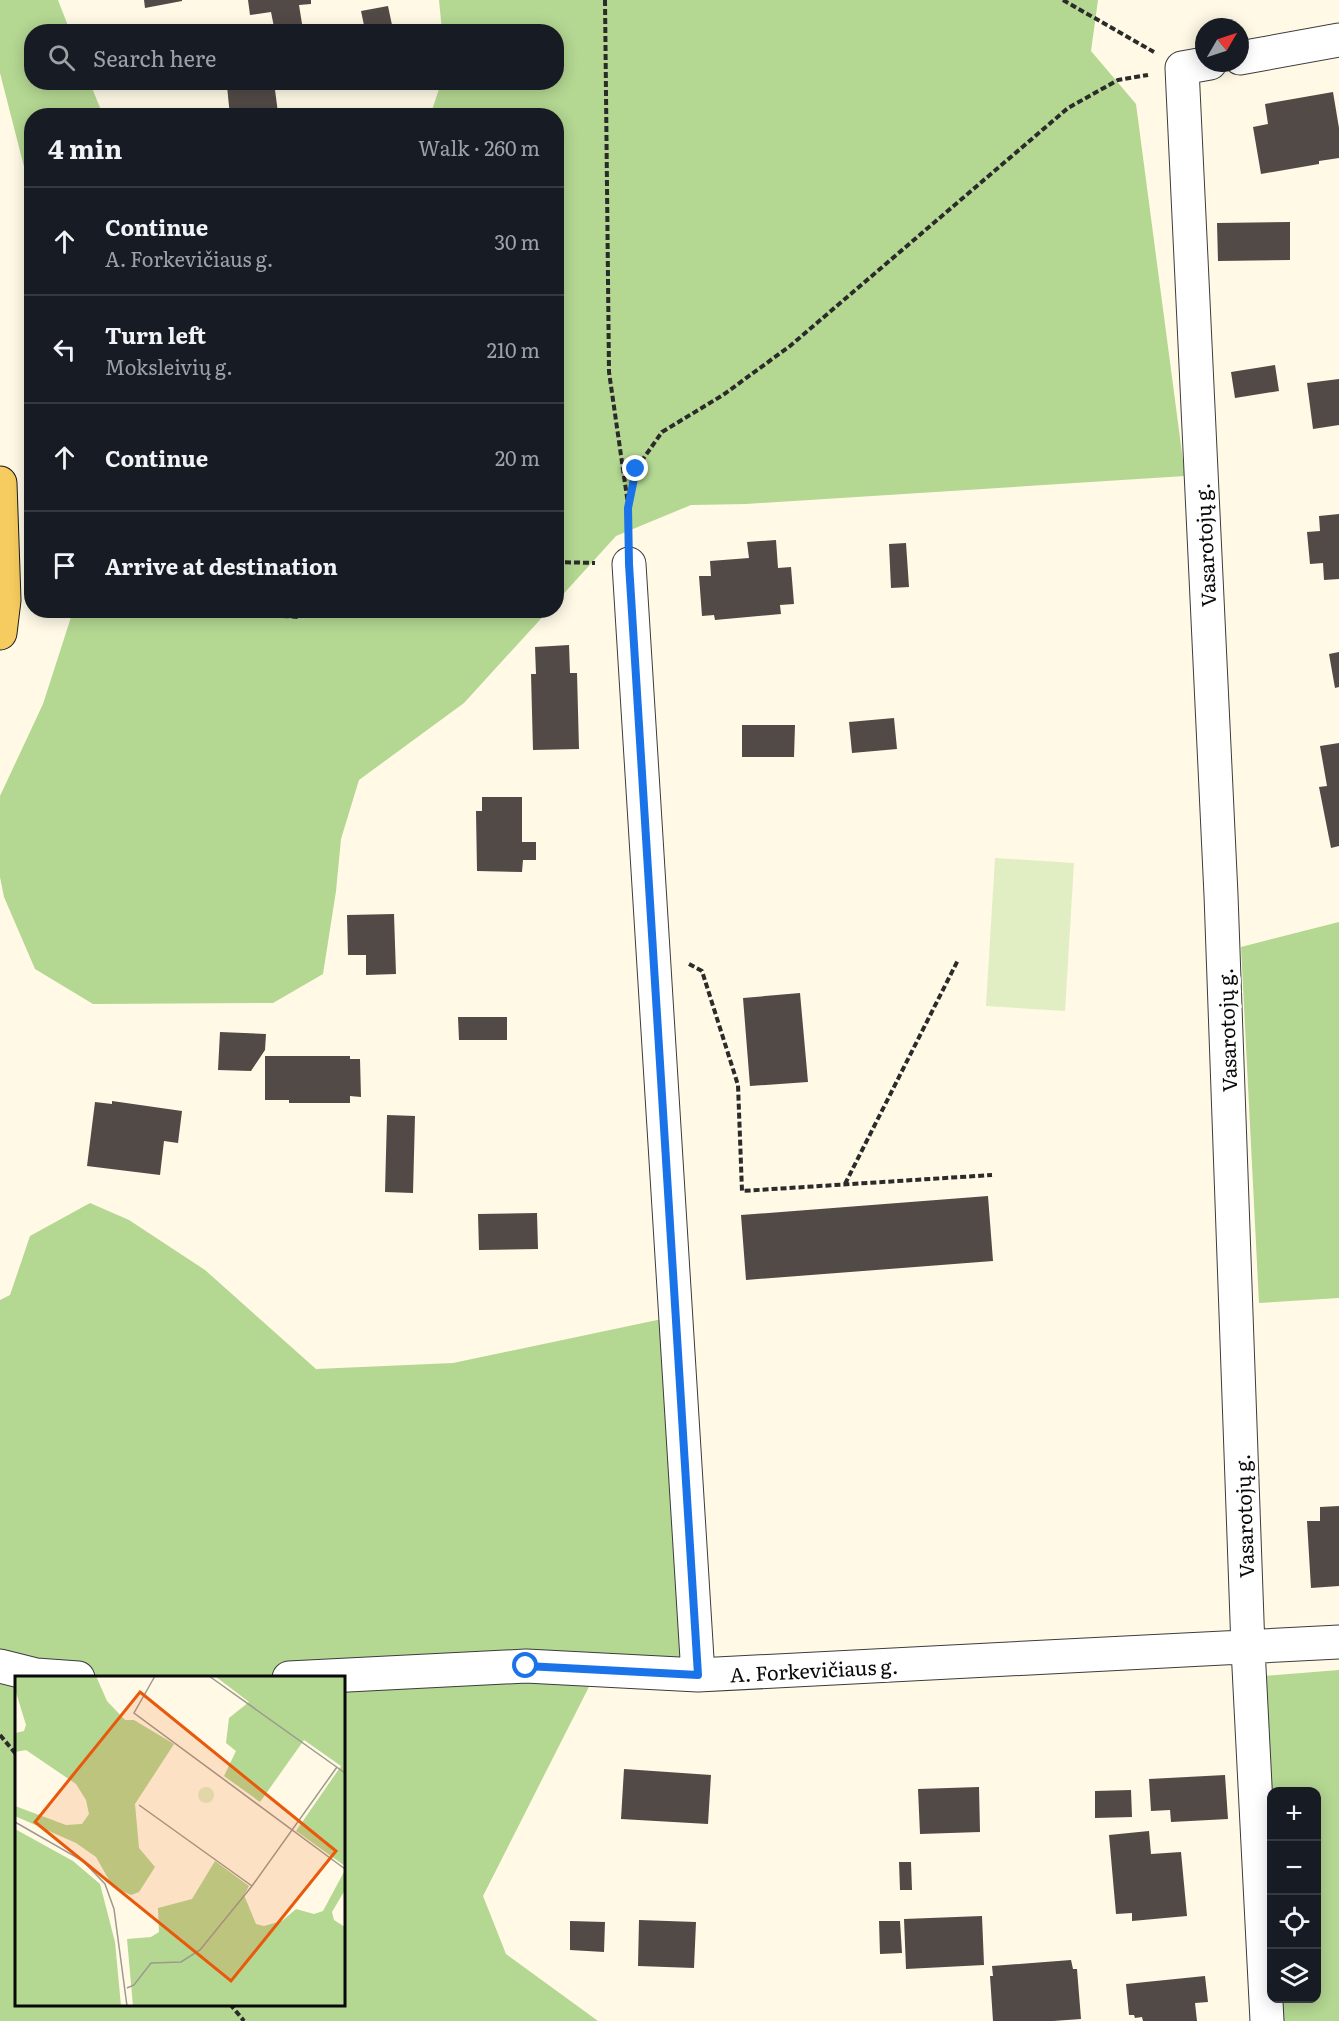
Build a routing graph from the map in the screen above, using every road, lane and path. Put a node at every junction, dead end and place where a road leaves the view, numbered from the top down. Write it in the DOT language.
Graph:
graph roads {
  1 [pos="605,0"];
  2 [pos="1063,0"];
  3 [pos="1339,40"];
  4 [pos="1249,56"];
  5 [pos="1195,65"];
  6 [pos="1195,65"];
  7 [pos="1196,72"];
  8 [pos="0,483"];
  9 [pos="628,508"];
  10 [pos="629,564"];
  11 [pos="0,633"];
  12 [pos="653,943"];
  13 [pos="958,960"];
  14 [pos="992,1175"];
  15 [pos="845,1185"];
  16 [pos="1339,1642"];
  17 [pos="1248,1648"];
  18 [pos="0,1666"];
  19 [pos="698,1675"];
  20 [pos="57,1676"];
  21 [pos="311,1676"];
  22 [pos="0,1735"];
  23 [pos="15,1753"];
  24 [pos="232,2006"];
  25 [pos="244,2021"];
  26 [pos="1267,2021"];
  1 -- 9 [label="path"];
  2 -- 6 [label="path"];
  3 -- 4 [label="street"];
  5 -- 9 [label="path"];
  7 -- 17 [label="street, Vasarotojų g."];
  8 -- 11 [label="main road"];
  9 -- 10 [label="path"];
  10 -- 12 [label="street"];
  12 -- 15 [label="path"];
  12 -- 19 [label="street"];
  13 -- 15 [label="path"];
  14 -- 15 [label="path"];
  16 -- 17 [label="street, A. Forkevičiaus g."];
  17 -- 19 [label="street, A. Forkevičiaus g."];
  17 -- 26 [label="street, Vasarotojų g."];
  18 -- 20 [label="street"];
  19 -- 21 [label="street, A. Forkevičiaus g."];
  22 -- 23 [label="path"];
  24 -- 25 [label="path"];
}
